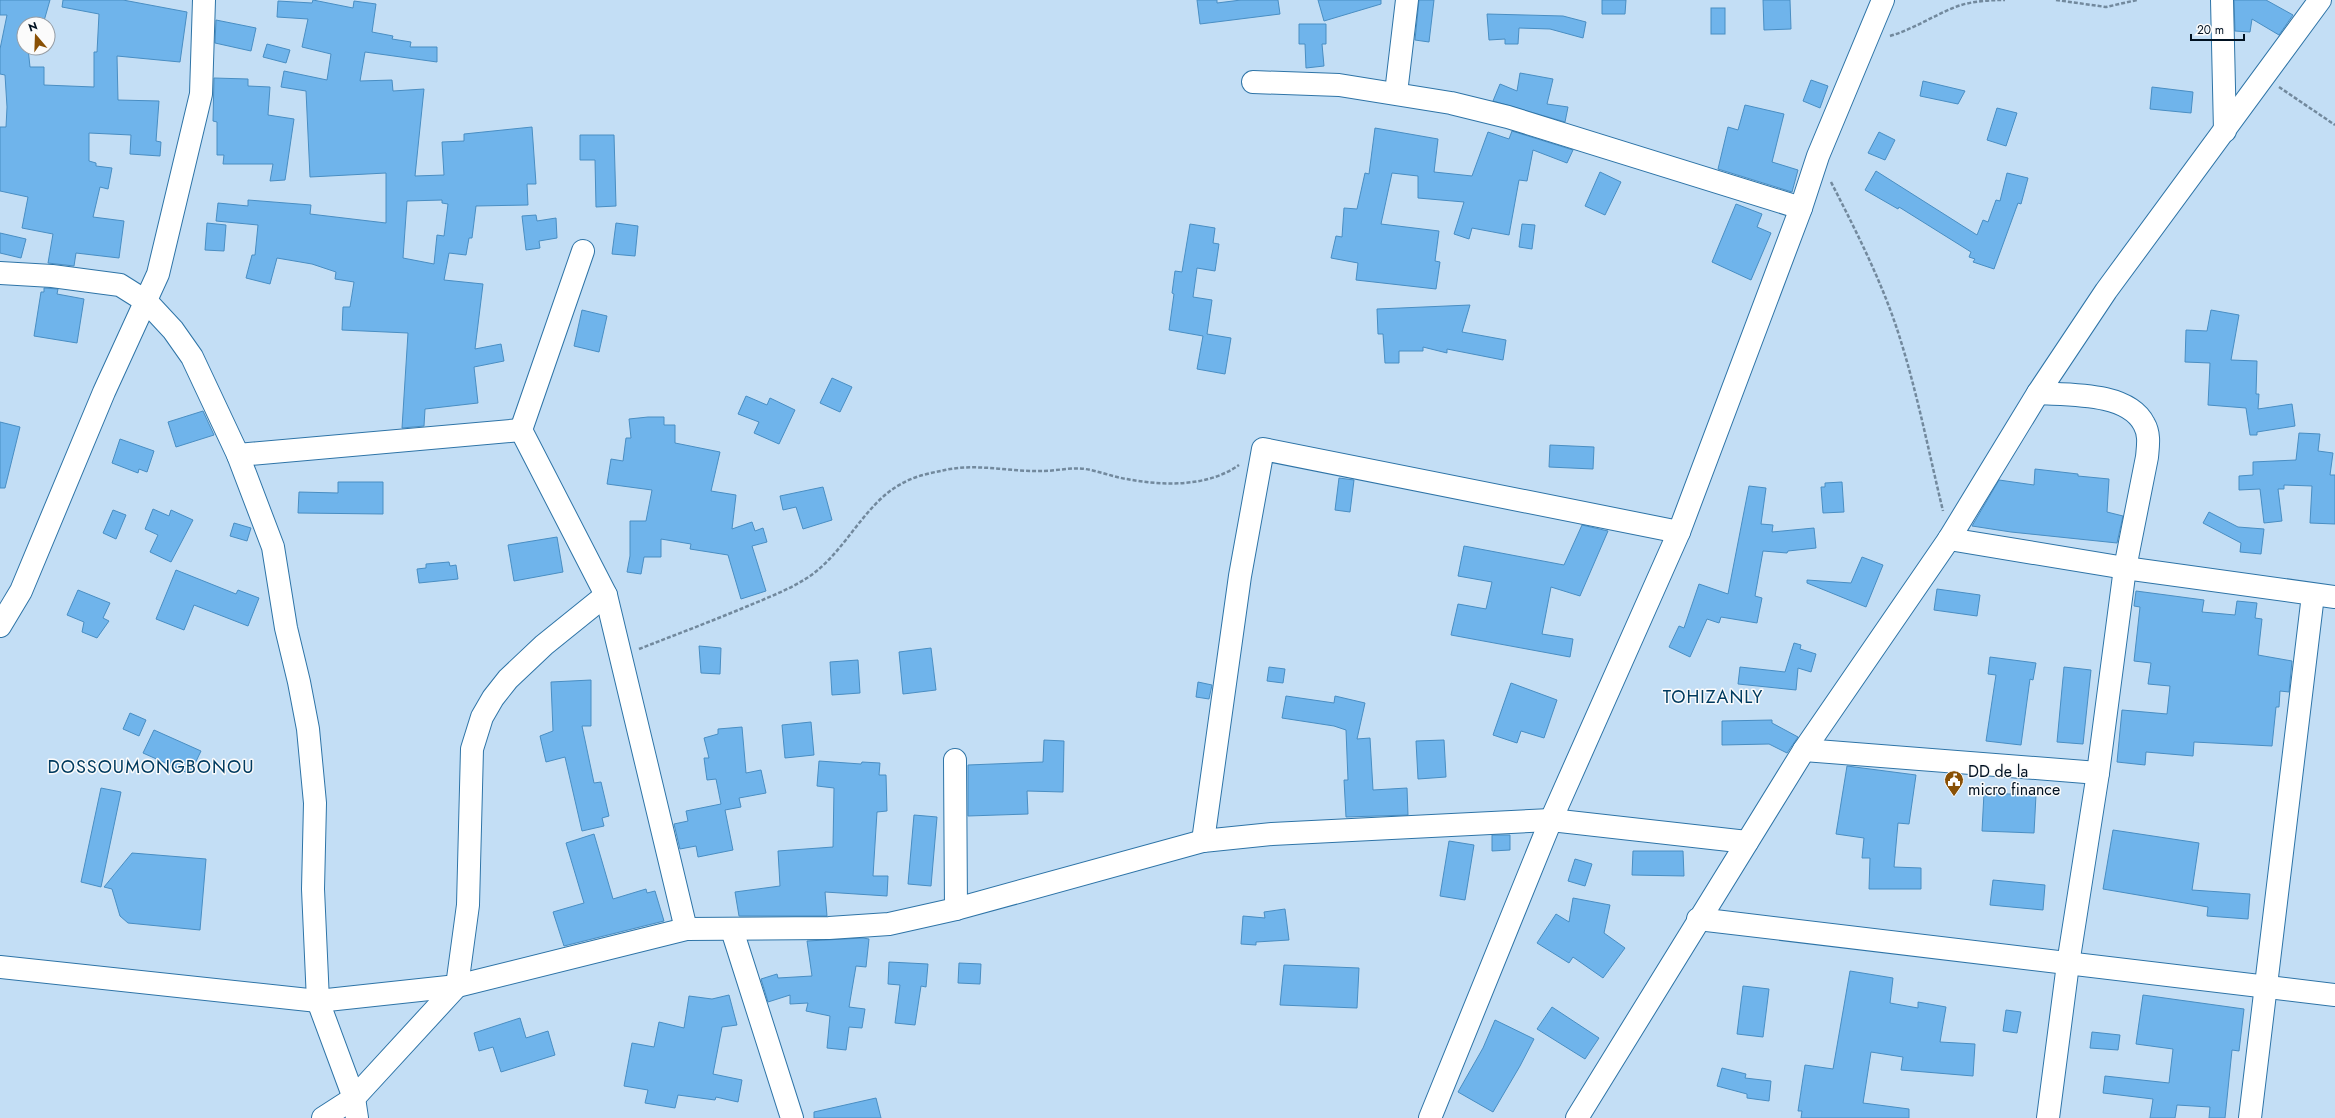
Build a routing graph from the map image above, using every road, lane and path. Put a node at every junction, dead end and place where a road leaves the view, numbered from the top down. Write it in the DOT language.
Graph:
graph roads {
  1 [pos="204,0"];
  2 [pos="1407,0"];
  3 [pos="1884,0"];
  4 [pos="2005,0"];
  5 [pos="2056,0"];
  6 [pos="2137,0"];
  7 [pos="2222,0"];
  8 [pos="2320,0"];
  9 [pos="1866,42"];
  10 [pos="2264,76"];
  11 [pos="1253,82"];
  12 [pos="1396,93"];
  13 [pos="2335,125"];
  14 [pos="2225,131"];
  15 [pos="1818,156"];
  16 [pos="1802,208"];
  17 [pos="583,251"];
  18 [pos="0,273"];
  19 [pos="147,302"];
  20 [pos="2038,393"];
  21 [pos="521,430"];
  22 [pos="1263,449"];
  23 [pos="238,455"];
  24 [pos="1679,532"];
  25 [pos="1949,539"];
  26 [pos="2124,568"];
  27 [pos="606,595"];
  28 [pos="2313,595"];
  29 [pos="2335,597"];
  30 [pos="0,626"];
  31 [pos="621,656"];
  32 [pos="1804,750"];
  33 [pos="955,760"];
  34 [pos="2098,773"];
  35 [pos="1551,820"];
  36 [pos="1203,841"];
  37 [pos="1747,842"];
  38 [pos="956,909"];
  39 [pos="1698,919"];
  40 [pos="686,929"];
  41 [pos="732,930"];
  42 [pos="2068,964"];
  43 [pos="0,967"];
  44 [pos="457,986"];
  45 [pos="2265,988"];
  46 [pos="2335,995"];
  47 [pos="318,1001"];
  48 [pos="355,1108"];
  49 [pos="323,1118"];
  50 [pos="792,1118"];
  51 [pos="1430,1118"];
  52 [pos="1577,1118"];
  53 [pos="2048,1118"];
  54 [pos="2250,1118"];
  1 -- 19 [label="street"];
  2 -- 12 [label="street"];
  3 -- 9 [label="street"];
  4 -- 9 [label="path"];
  5 -- 6 [label="path"];
  7 -- 14 [label="street"];
  8 -- 10 [label="street"];
  9 -- 15 [label="street"];
  10 -- 13 [label="path"];
  10 -- 14 [label="street"];
  11 -- 12 [label="street"];
  12 -- 16 [label="street"];
  14 -- 20 [label="street"];
  15 -- 16 [label="street"];
  15 -- 25 [label="path"];
  16 -- 24 [label="street"];
  17 -- 21 [label="street"];
  18 -- 19 [label="street"];
  19 -- 23 [label="street"];
  19 -- 30 [label="street"];
  20 -- 25 [label="street"];
  20 -- 26 [label="street"];
  21 -- 23 [label="street"];
  21 -- 27 [label="street"];
  22 -- 24 [label="street"];
  22 -- 31 [label="path"];
  22 -- 36 [label="street"];
  23 -- 47 [label="street"];
  24 -- 35 [label="street"];
  25 -- 26 [label="street"];
  25 -- 32 [label="street"];
  26 -- 28 [label="street"];
  26 -- 34 [label="street"];
  27 -- 31 [label="street"];
  27 -- 44 [label="street"];
  28 -- 29 [label="street"];
  28 -- 45 [label="street"];
  31 -- 40 [label="street"];
  32 -- 34 [label="street"];
  32 -- 37 [label="street"];
  33 -- 38 [label="street"];
  34 -- 42 [label="street"];
  35 -- 36 [label="street"];
  35 -- 37 [label="street"];
  35 -- 51 [label="street"];
  36 -- 38 [label="street"];
  37 -- 39 [label="street"];
  38 -- 41 [label="street"];
  39 -- 42 [label="street"];
  39 -- 52 [label="street"];
  40 -- 41 [label="street"];
  40 -- 44 [label="street"];
  41 -- 50 [label="street"];
  42 -- 45 [label="street"];
  42 -- 53 [label="street"];
  43 -- 47 [label="street"];
  44 -- 47 [label="street"];
  44 -- 48 [label="street"];
  45 -- 46 [label="street"];
  45 -- 54 [label="street"];
  47 -- 48 [label="street"];
  48 -- 49 [label="street"];
}
